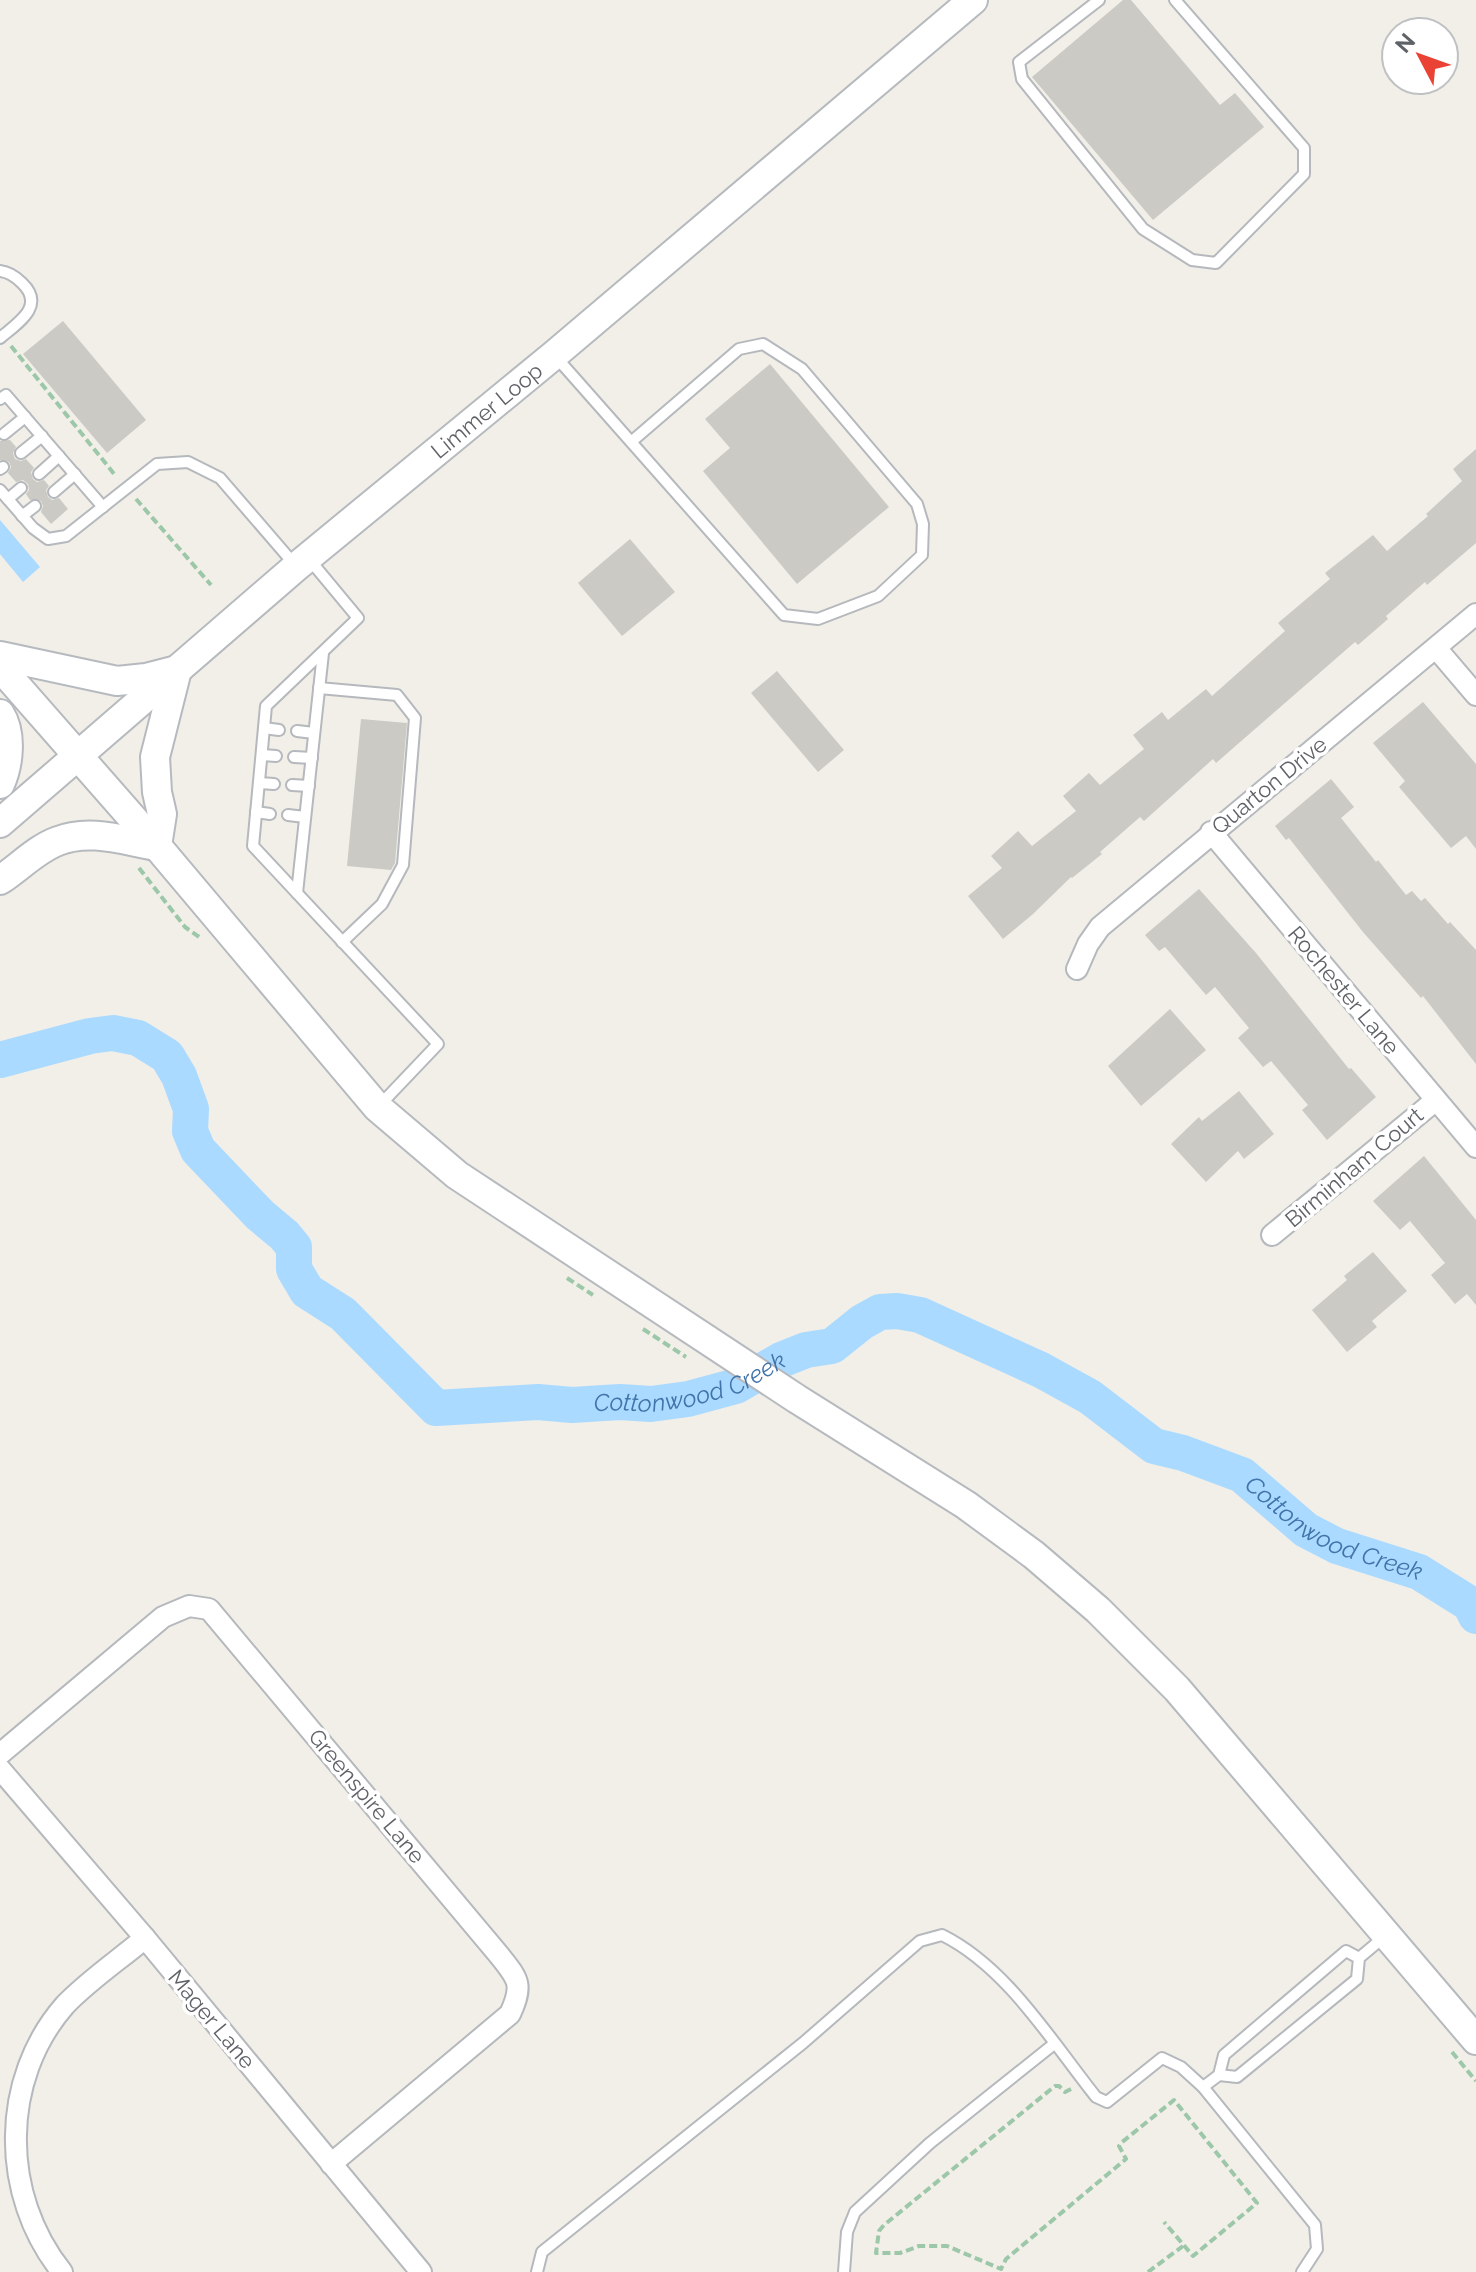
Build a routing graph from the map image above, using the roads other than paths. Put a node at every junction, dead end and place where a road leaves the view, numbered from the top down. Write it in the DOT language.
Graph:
graph roads {
  1 [pos="973,0"];
  2 [pos="1099,0"];
  3 [pos="1175,0"];
  4 [pos="0,271"];
  5 [pos="4,341"];
  6 [pos="554,355"];
  7 [pos="0,399"];
  8 [pos="25,417"];
  9 [pos="4,434"];
  10 [pos="42,436"];
  11 [pos="631,442"];
  12 [pos="21,453"];
  13 [pos="59,456"];
  14 [pos="39,474"];
  15 [pos="75,474"];
  16 [pos="21,488"];
  17 [pos="0,490"];
  18 [pos="54,492"];
  19 [pos="8,499"];
  20 [pos="35,506"];
  21 [pos="103,507"];
  22 [pos="22,516"];
  23 [pos="302,562"];
  24 [pos="1476,614"];
  25 [pos="1436,648"];
  26 [pos="323,653"];
  27 [pos="0,656"];
  28 [pos="0,667"];
  29 [pos="177,670"];
  30 [pos="319,688"];
  31 [pos="1476,695"];
  32 [pos="0,714"];
  33 [pos="264,728"];
  34 [pos="279,730"];
  35 [pos="297,731"];
  36 [pos="314,733"];
  37 [pos="262,755"];
  38 [pos="79,756"];
  39 [pos="276,756"];
  40 [pos="294,757"];
  41 [pos="312,758"];
  42 [pos="259,783"];
  43 [pos="0,784"];
  44 [pos="274,784"];
  45 [pos="292,785"];
  46 [pos="309,786"];
  47 [pos="256,812"];
  48 [pos="270,814"];
  49 [pos="288,815"];
  50 [pos="305,817"];
  51 [pos="0,823"];
  52 [pos="1211,832"];
  53 [pos="157,846"];
  54 [pos="0,880"];
  55 [pos="297,893"];
  56 [pos="342,942"];
  57 [pos="1077,969"];
  58 [pos="1436,1100"];
  59 [pos="377,1107"];
  60 [pos="1476,1147"];
  61 [pos="1272,1235"];
  62 [pos="0,1754"];
  63 [pos="0,1769"];
  64 [pos="1386,1935"];
  65 [pos="145,1938"];
  66 [pos="1359,1958"];
  67 [pos="1476,2040"];
  68 [pos="1054,2044"];
  69 [pos="1219,2075"];
  70 [pos="1203,2087"];
  71 [pos="8,2094"];
  72 [pos="331,2164"];
  73 [pos="62,2272"];
  74 [pos="421,2272"];
  75 [pos="537,2272"];
  76 [pos="844,2272"];
  77 [pos="1302,2272"];
  1 -- 6 [label="main road, Limmer Loop"];
  2 -- 3 [label="lane"];
  4 -- 5 [label="lane"];
  6 -- 11 [label="lane"];
  6 -- 23 [label="main road, Limmer Loop"];
  7 -- 8 [label="lane"];
  8 -- 9 [label="lane"];
  8 -- 10 [label="lane"];
  10 -- 12 [label="lane"];
  10 -- 13 [label="lane"];
  11 -- 11 [label="lane"];
  13 -- 14 [label="lane"];
  13 -- 15 [label="lane"];
  15 -- 18 [label="lane"];
  15 -- 21 [label="lane"];
  16 -- 19 [label="lane"];
  17 -- 19 [label="lane"];
  19 -- 22 [label="lane"];
  20 -- 22 [label="lane"];
  21 -- 22 [label="lane"];
  21 -- 23 [label="lane"];
  23 -- 26 [label="lane"];
  23 -- 29 [label="main road, Limmer Loop"];
  24 -- 25 [label="street, Quarton Drive"];
  25 -- 31 [label="street"];
  25 -- 52 [label="street, Quarton Drive"];
  26 -- 30 [label="lane"];
  26 -- 33 [label="lane"];
  27 -- 29 [label="main road"];
  28 -- 38 [label="main road"];
  29 -- 38 [label="main road, Limmer Loop"];
  29 -- 53 [label="main road"];
  30 -- 36 [label="lane"];
  30 -- 56 [label="lane"];
  32 -- 43 [label="main road"];
  33 -- 34 [label="lane"];
  33 -- 37 [label="lane"];
  35 -- 36 [label="lane"];
  36 -- 41 [label="lane"];
  37 -- 39 [label="lane"];
  37 -- 42 [label="lane"];
  38 -- 51 [label="main road, Limmer Loop"];
  38 -- 53 [label="main road"];
  40 -- 41 [label="lane"];
  41 -- 46 [label="lane"];
  42 -- 44 [label="lane"];
  42 -- 47 [label="lane"];
  45 -- 46 [label="lane"];
  46 -- 50 [label="lane"];
  47 -- 48 [label="lane"];
  47 -- 55 [label="lane"];
  49 -- 50 [label="lane"];
  50 -- 55 [label="lane"];
  52 -- 57 [label="street, Quarton Drive"];
  52 -- 58 [label="street, Rochester Lane"];
  53 -- 54 [label="main road"];
  53 -- 59 [label="main road"];
  55 -- 56 [label="lane"];
  56 -- 59 [label="lane"];
  58 -- 60 [label="street, Rochester Lane"];
  58 -- 61 [label="street, Birminham Court"];
  59 -- 64 [label="main road"];
  62 -- 72 [label="street, Greenspire Lane"];
  63 -- 65 [label="street, Mager Lane"];
  64 -- 66 [label="lane"];
  64 -- 67 [label="main road"];
  65 -- 71 [label="street"];
  65 -- 72 [label="street, Mager Lane"];
  66 -- 69 [label="lane"];
  66 -- 69 [label="lane"];
  68 -- 70 [label="lane"];
  68 -- 75 [label="lane"];
  68 -- 76 [label="lane"];
  69 -- 70 [label="lane"];
  70 -- 77 [label="lane"];
  71 -- 73 [label="street"];
  72 -- 74 [label="street, Mager Lane"];
}
